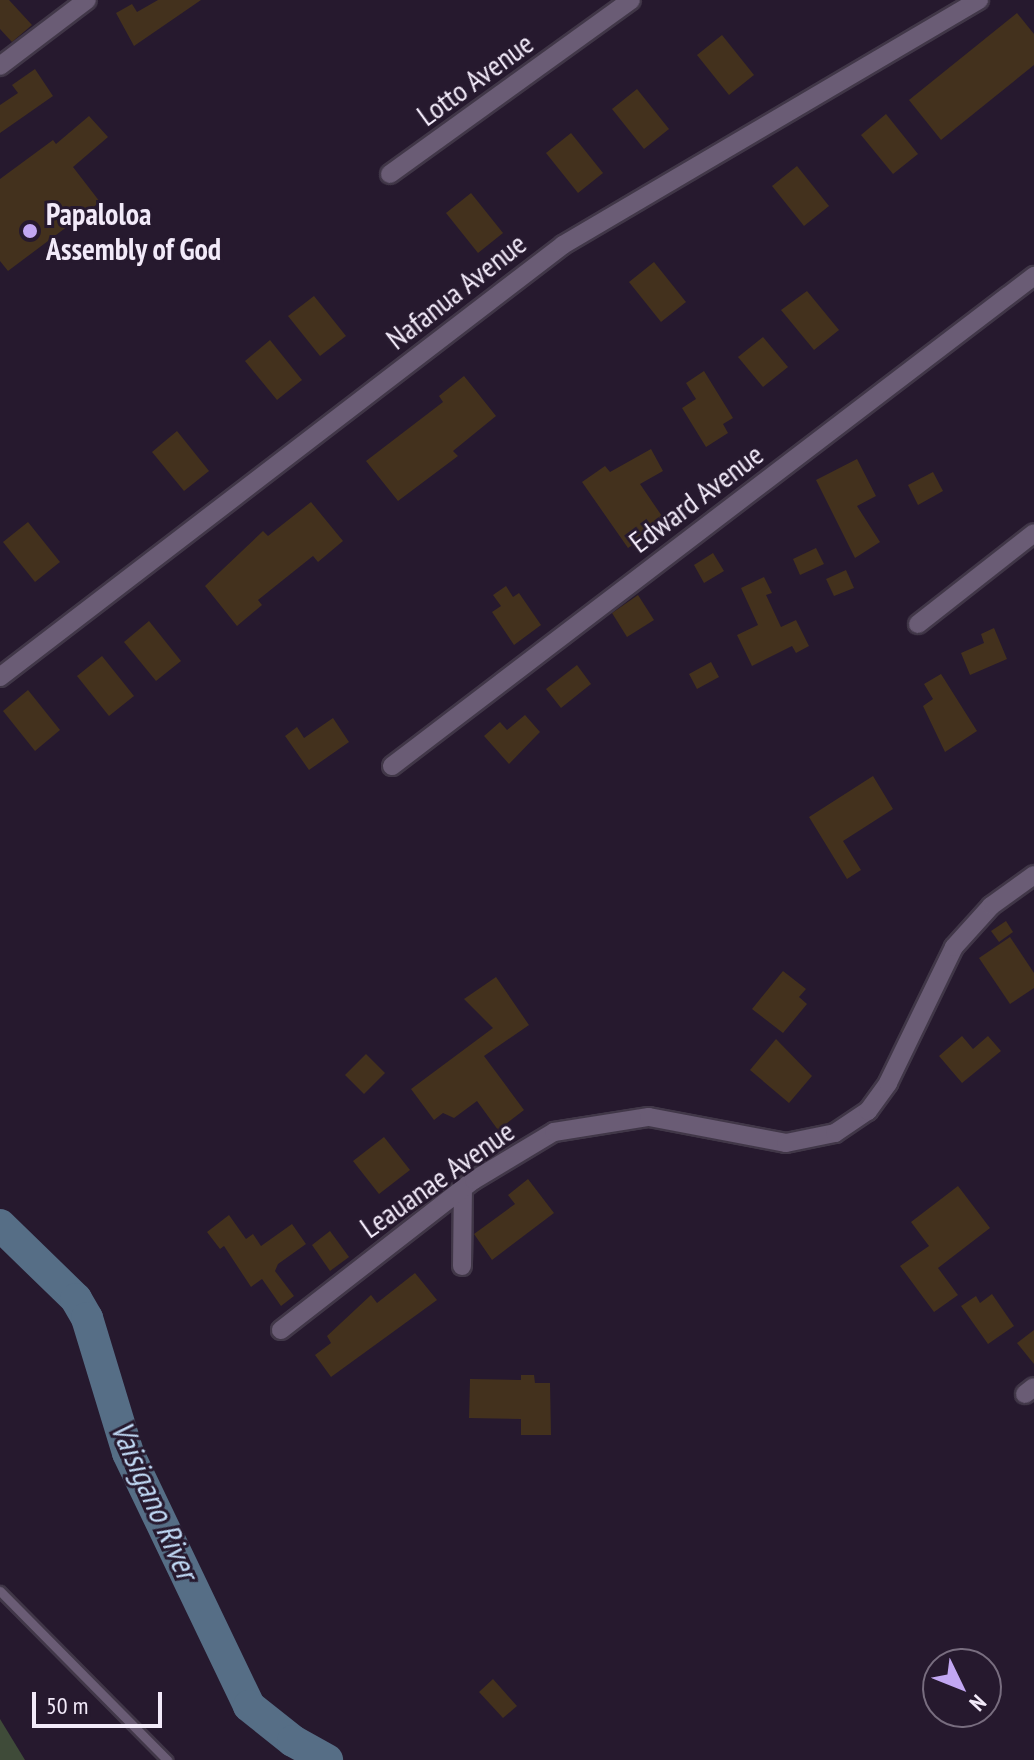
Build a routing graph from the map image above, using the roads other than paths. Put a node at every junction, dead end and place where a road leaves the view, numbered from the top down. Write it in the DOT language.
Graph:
graph roads {
  1 [pos="87,0"];
  2 [pos="631,0"];
  3 [pos="979,0"];
  4 [pos="0,66"];
  5 [pos="390,174"];
  6 [pos="1034,276"];
  7 [pos="1034,533"];
  8 [pos="918,624"];
  9 [pos="0,677"];
  10 [pos="392,766"];
  11 [pos="1034,875"];
  12 [pos="463,1189"];
  13 [pos="462,1266"];
  14 [pos="281,1330"];
  15 [pos="0,1591"];
  16 [pos="167,1760"];
  1 -- 4 [label="street"];
  2 -- 5 [label="street, Lotto Avenue"];
  3 -- 9 [label="street, Nafanua Avenue"];
  6 -- 10 [label="street, Edward Avenue"];
  7 -- 8 [label="street"];
  11 -- 12 [label="street, Leauanae Avenue"];
  12 -- 13 [label="street"];
  12 -- 14 [label="street, Leauanae Avenue"];
  15 -- 16 [label="lane"];
}
